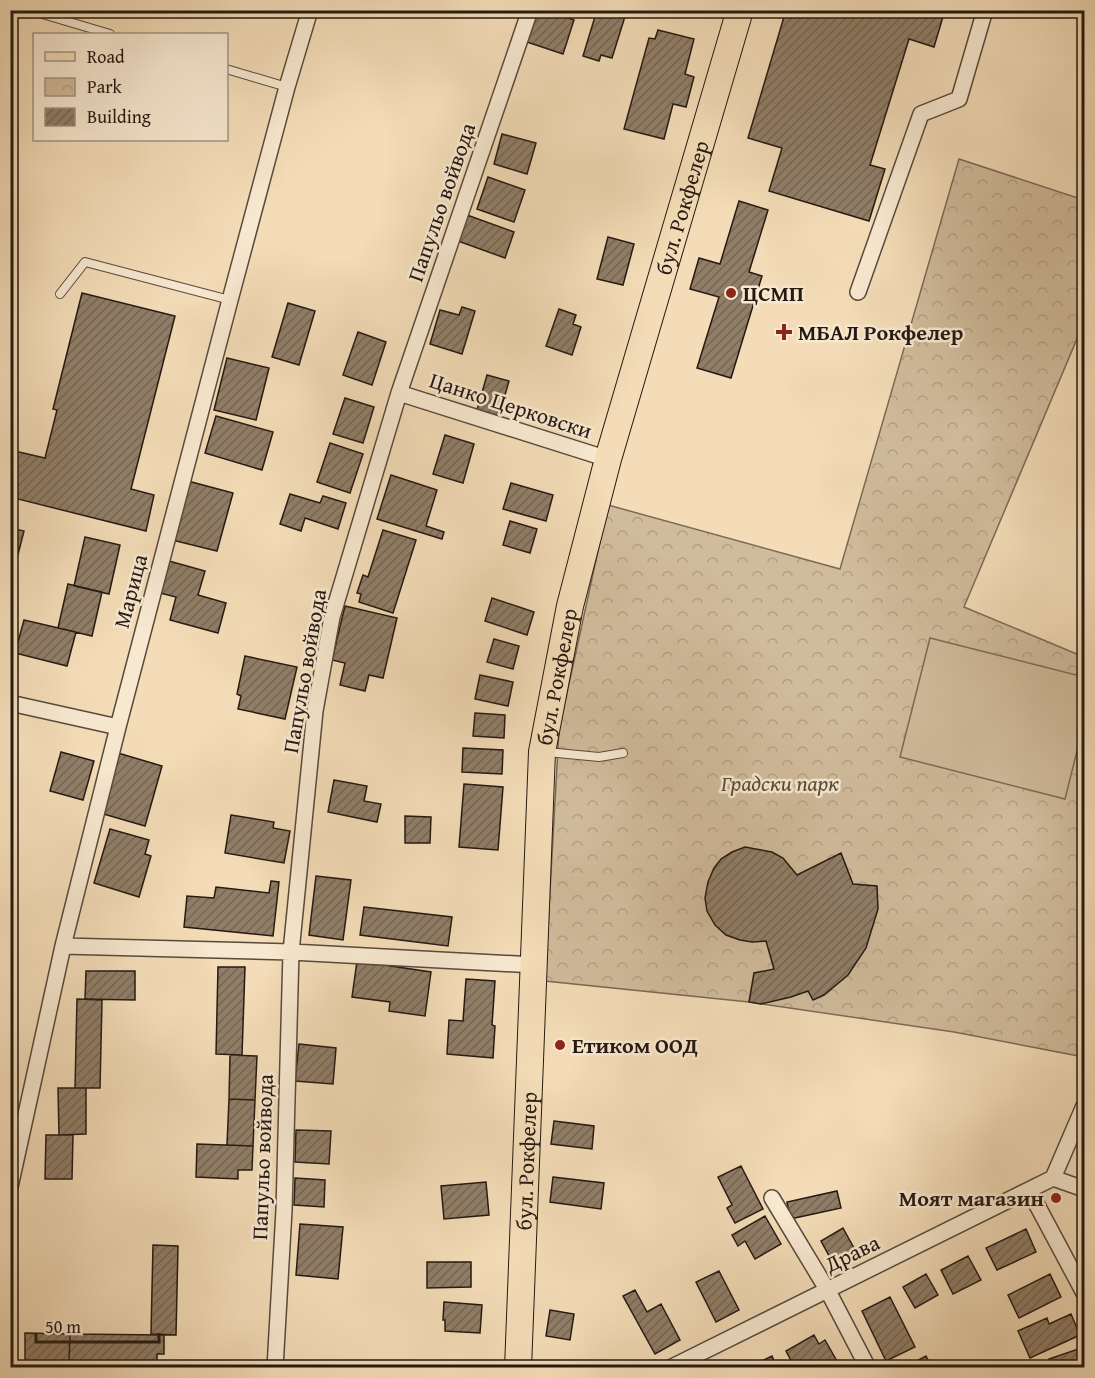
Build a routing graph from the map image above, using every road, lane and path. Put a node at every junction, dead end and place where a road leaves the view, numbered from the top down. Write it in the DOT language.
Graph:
graph roads {
  1 [pos="29,10"];
  2 [pos="310,10"];
  3 [pos="530,10"];
  4 [pos="740,10"];
  5 [pos="985,10"];
  6 [pos="107,33"];
  7 [pos="228,70"];
  8 [pos="287,87"];
  9 [pos="858,292"];
  10 [pos="60,294"];
  11 [pos="230,300"];
  12 [pos="399,393"];
  13 [pos="608,459"];
  14 [pos="10,703"];
  15 [pos="118,727"];
  16 [pos="543,752"];
  17 [pos="623,753"];
  18 [pos="63,946"];
  19 [pos="291,952"];
  20 [pos="534,965"];
  21 [pos="1084,1106"];
  22 [pos="1053,1178"];
  23 [pos="10,1187"];
  24 [pos="1084,1189"];
  25 [pos="1029,1190"];
  26 [pos="772,1198"];
  27 [pos="828,1291"];
  28 [pos="1084,1293"];
  29 [pos="275,1368"];
  30 [pos="518,1368"];
  31 [pos="670,1368"];
  32 [pos="868,1368"];
  1 -- 6 [label="lane"];
  2 -- 8 [label="street, Марица"];
  3 -- 12 [label="street, Папульо войвода"];
  4 -- 13 [label="main road, бул. Рокфелер"];
  5 -- 9 [label="street"];
  7 -- 8 [label="lane"];
  8 -- 11 [label="street, Марица"];
  10 -- 11 [label="lane"];
  11 -- 15 [label="street, Марица"];
  12 -- 13 [label="street, Цанко Церковски"];
  12 -- 19 [label="street, Папульо войвода"];
  13 -- 16 [label="main road, бул. Рокфелер"];
  14 -- 15 [label="street"];
  15 -- 18 [label="street, Марица"];
  16 -- 17 [label="lane"];
  16 -- 20 [label="main road, бул. Рокфелер"];
  18 -- 19 [label="street"];
  18 -- 23 [label="street, Марица"];
  19 -- 20 [label="street"];
  19 -- 29 [label="street, Папульо войвода"];
  20 -- 30 [label="main road, бул. Рокфелер"];
  21 -- 22 [label="street"];
  22 -- 24 [label="street"];
  22 -- 25 [label="street, Драва"];
  25 -- 27 [label="street, Драва"];
  25 -- 28 [label="street"];
  26 -- 27 [label="street"];
  27 -- 31 [label="street, Драва"];
  27 -- 32 [label="street"];
}
